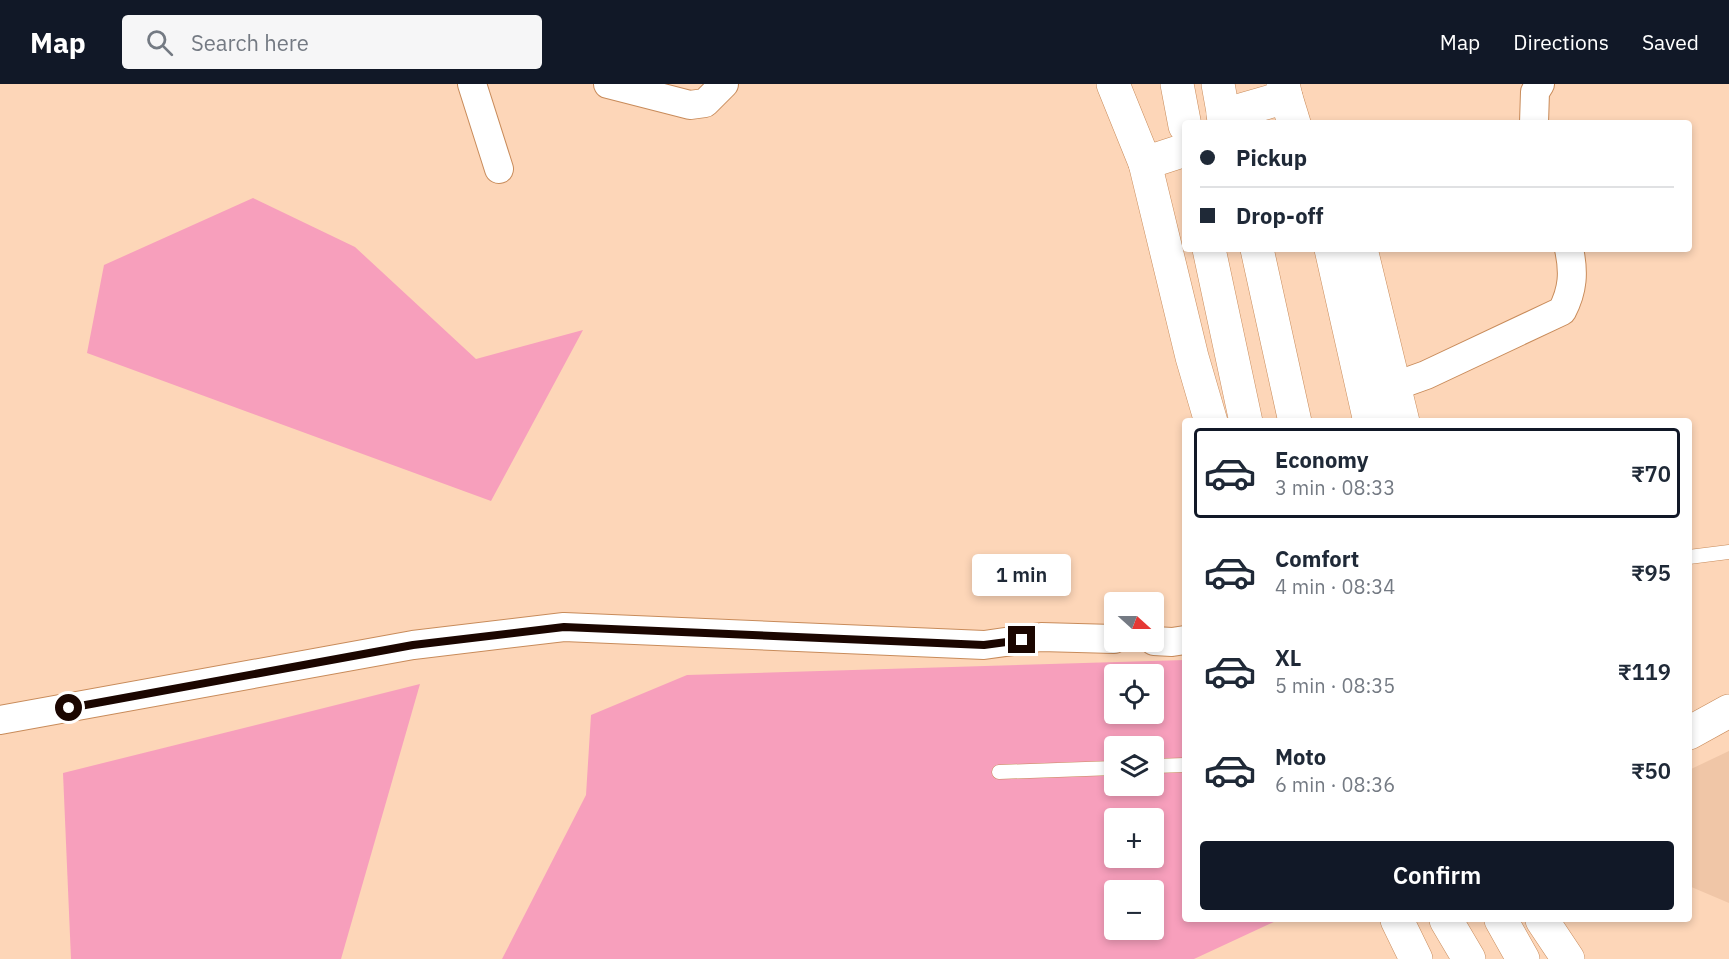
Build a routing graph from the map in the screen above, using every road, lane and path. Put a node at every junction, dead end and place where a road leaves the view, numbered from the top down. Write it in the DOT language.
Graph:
graph roads {
  1 [pos="472,84"];
  2 [pos="608,84"];
  3 [pos="724,84"];
  4 [pos="1113,84"];
  5 [pos="1540,84"];
  6 [pos="1178,87"];
  7 [pos="1288,101"];
  8 [pos="1222,107"];
  9 [pos="1184,120"];
  10 [pos="1534,120"];
  11 [pos="1182,151"];
  12 [pos="1145,163"];
  13 [pos="500,169"];
  14 [pos="1210,252"];
  15 [pos="1258,252"];
  16 [pos="1333,252"];
  17 [pos="1361,252"];
  18 [pos="1570,252"];
  19 [pos="1376,402"];
  20 [pos="1211,418"];
  21 [pos="1245,418"];
  22 [pos="1295,418"];
  23 [pos="1398,418"];
  24 [pos="1729,552"];
  25 [pos="1692,557"];
  26 [pos="1104,639"];
  27 [pos="1182,640"];
  28 [pos="1164,641"];
  29 [pos="1729,711"];
  30 [pos="0,720"];
  31 [pos="1692,731"];
  32 [pos="1182,765"];
  33 [pos="1164,766"];
  34 [pos="1104,768"];
  35 [pos="999,772"];
  36 [pos="1398,922"];
  37 [pos="1447,922"];
  38 [pos="1502,922"];
  39 [pos="1543,922"];
  40 [pos="1410,957"];
  41 [pos="1469,959"];
  42 [pos="1522,959"];
  43 [pos="1568,959"];
  1 -- 13 [label="street"];
  2 -- 3 [label="street"];
  4 -- 12 [label="main road"];
  5 -- 10 [label="street"];
  6 -- 9 [label="main road"];
  7 -- 8 [label="main road"];
  11 -- 12 [label="main road"];
  12 -- 20 [label="main road"];
  14 -- 21 [label="main road"];
  15 -- 22 [label="main road"];
  16 -- 19 [label="main road"];
  17 -- 19 [label="main road"];
  18 -- 19 [label="street"];
  19 -- 23 [label="main road"];
  24 -- 25 [label="lane"];
  26 -- 30 [label="street"];
  27 -- 28 [label="street"];
  29 -- 31 [label="main road"];
  32 -- 33 [label="lane"];
  34 -- 35 [label="lane"];
  36 -- 40 [label="main road"];
  37 -- 41 [label="main road"];
  38 -- 42 [label="main road"];
  39 -- 43 [label="main road"];
}
